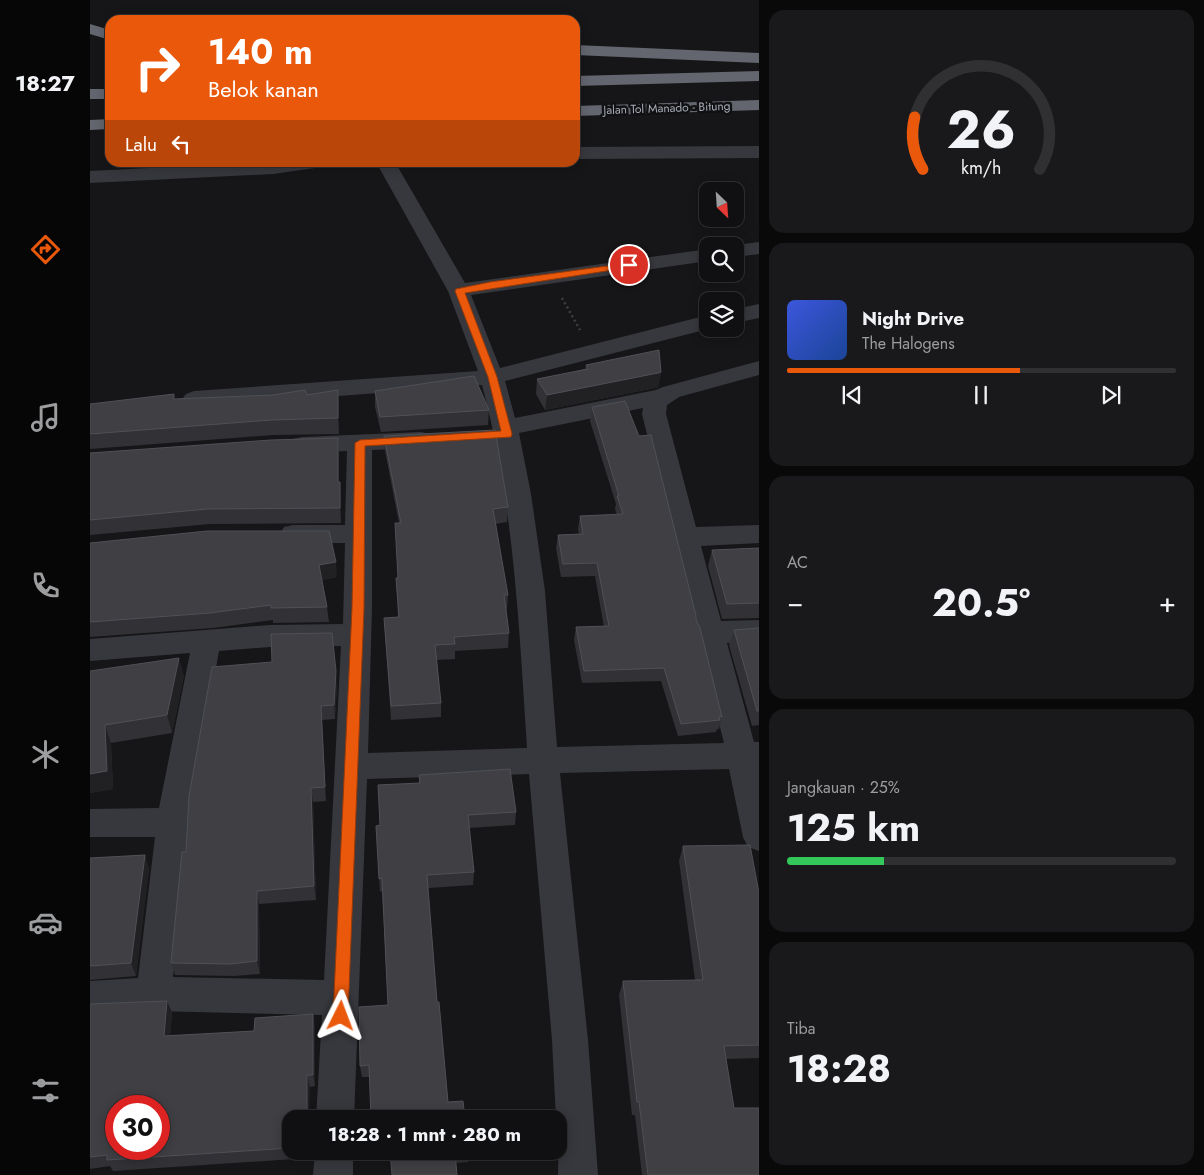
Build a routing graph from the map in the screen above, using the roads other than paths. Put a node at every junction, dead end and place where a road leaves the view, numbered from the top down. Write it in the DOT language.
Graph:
graph roads {
  1 [pos="90,29"];
  2 [pos="105,33"];
  3 [pos="580,50"];
  4 [pos="759,58"];
  5 [pos="759,76"];
  6 [pos="580,81"];
  7 [pos="90,94"];
  8 [pos="105,94"];
  9 [pos="759,106"];
  10 [pos="580,111"];
  11 [pos="90,124"];
  12 [pos="105,124"];
  13 [pos="759,152"];
  14 [pos="580,153"];
  15 [pos="280,167"];
  16 [pos="388,167"];
  17 [pos="90,177"];
  18 [pos="759,248"];
  19 [pos="744,250"];
  20 [pos="699,256"];
  21 [pos="460,291"];
  22 [pos="759,311"];
  23 [pos="744,314"];
  24 [pos="699,324"];
  25 [pos="759,368"];
  26 [pos="492,377"];
  27 [pos="660,398"];
  28 [pos="170,401"];
  29 [pos="500,433"];
  30 [pos="448,438"];
  31 [pos="360,443"];
  32 [pos="283,445"];
  33 [pos="266,534"];
  34 [pos="358,534"];
  35 [pos="759,534"];
  36 [pos="686,537"];
  37 [pos="759,631"];
  38 [pos="708,632"];
  39 [pos="356,635"];
  40 [pos="207,641"];
  41 [pos="90,650"];
  42 [pos="750,755"];
  43 [pos="543,760"];
  44 [pos="352,766"];
  45 [pos="173,820"];
  46 [pos="90,823"];
  47 [pos="759,837"];
  48 [pos="154,994"];
  49 [pos="90,998"];
  50 [pos="342,998"];
  51 [pos="336,1110"];
  52 [pos="334,1160"];
  53 [pos="333,1175"];
  54 [pos="578,1175"];
  1 -- 2 [label="highway"];
  3 -- 4 [label="highway"];
  5 -- 6 [label="highway, Jalan Tol Manado - Bitung"];
  7 -- 8 [label="highway"];
  9 -- 10 [label="highway, Jalan Tol Manado - Bitung"];
  11 -- 12 [label="highway"];
  13 -- 14 [label="street"];
  15 -- 17 [label="street"];
  16 -- 21 [label="street"];
  18 -- 19 [label="street"];
  20 -- 21 [label="street"];
  21 -- 26 [label="street"];
  22 -- 23 [label="street"];
  24 -- 26 [label="street"];
  25 -- 27 [label="street"];
  26 -- 28 [label="street"];
  26 -- 29 [label="street"];
  27 -- 29 [label="street"];
  27 -- 36 [label="street"];
  29 -- 43 [label="street"];
  30 -- 31 [label="street"];
  31 -- 32 [label="street"];
  31 -- 34 [label="street"];
  33 -- 34 [label="street"];
  34 -- 39 [label="street"];
  35 -- 36 [label="street"];
  36 -- 38 [label="street"];
  37 -- 38 [label="street"];
  38 -- 42 [label="street"];
  39 -- 40 [label="street"];
  39 -- 44 [label="street"];
  40 -- 41 [label="street"];
  40 -- 45 [label="street"];
  42 -- 43 [label="street"];
  42 -- 47 [label="street"];
  43 -- 44 [label="street"];
  43 -- 54 [label="street"];
  44 -- 50 [label="street"];
  45 -- 46 [label="street"];
  45 -- 48 [label="street"];
  48 -- 49 [label="street"];
  48 -- 50 [label="street"];
  50 -- 51 [label="street"];
  52 -- 53 [label="street"];
}
